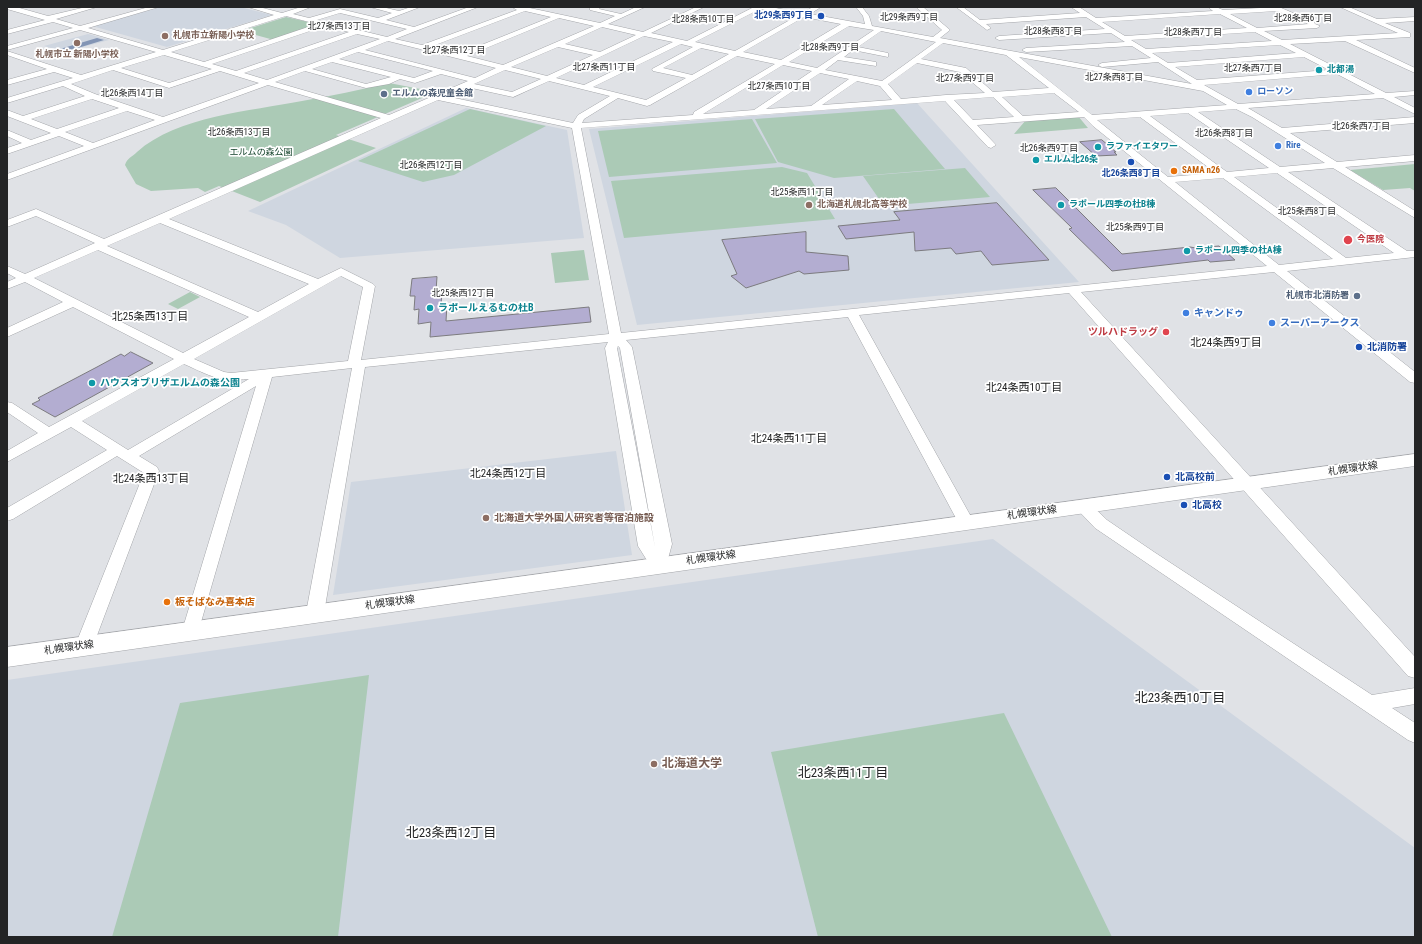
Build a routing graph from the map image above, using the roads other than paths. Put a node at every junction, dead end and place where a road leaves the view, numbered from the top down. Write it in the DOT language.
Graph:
graph roads {
  1 [pos="9,7"];
  2 [pos="34,7"];
  3 [pos="94,7"];
  4 [pos="156,7"];
  5 [pos="251,7"];
  6 [pos="308,7"];
  7 [pos="373,7"];
  8 [pos="417,7"];
  9 [pos="475,7"];
  10 [pos="515,7"];
  11 [pos="598,7"];
  12 [pos="642,7"];
  13 [pos="701,7"];
  14 [pos="759,7"];
  15 [pos="818,7"];
  16 [pos="859,7"];
  17 [pos="919,7"];
  18 [pos="960,7"];
  19 [pos="974,7"];
  20 [pos="1074,7"];
  21 [pos="1211,7"];
  22 [pos="1343,7"];
  23 [pos="1275,8"];
  24 [pos="525,9"];
  25 [pos="24,11"];
  26 [pos="1086,11"];
  27 [pos="1222,12"];
  28 [pos="400,13"];
  29 [pos="284,14"];
  30 [pos="803,15"];
  31 [pos="14,16"];
  32 [pos="558,16"];
  33 [pos="622,16"];
  34 [pos="1415,18"];
  35 [pos="51,19"];
  36 [pos="311,20"];
  37 [pos="379,20"];
  38 [pos="1095,20"];
  39 [pos="1375,21"];
  40 [pos="979,22"];
  41 [pos="326,23"];
  42 [pos="848,24"];
  43 [pos="601,25"];
  44 [pos="869,27"];
  45 [pos="80,28"];
  46 [pos="416,29"];
  47 [pos="880,29"];
  48 [pos="1324,29"];
  49 [pos="1256,30"];
  50 [pos="357,31"];
  51 [pos="1111,31"];
  52 [pos="7,32"];
  53 [pos="644,34"];
  54 [pos="1412,36"];
  55 [pos="999,38"];
  56 [pos="1123,38"];
  57 [pos="387,39"];
  58 [pos="1346,39"];
  59 [pos="938,40"];
  60 [pos="679,42"];
  61 [pos="688,43"];
  62 [pos="1282,43"];
  63 [pos="556,44"];
  64 [pos="1132,44"];
  65 [pos="700,46"];
  66 [pos="424,47"];
  67 [pos="7,48"];
  68 [pos="852,48"];
  69 [pos="358,50"];
  70 [pos="997,51"];
  71 [pos="1144,51"];
  72 [pos="164,52"];
  73 [pos="7,53"];
  74 [pos="735,53"];
  75 [pos="1009,53"];
  76 [pos="601,54"];
  77 [pos="885,55"];
  78 [pos="1306,55"];
  79 [pos="461,56"];
  80 [pos="838,58"];
  81 [pos="27,59"];
  82 [pos="331,59"];
  83 [pos="915,60"];
  84 [pos="14,63"];
  85 [pos="782,63"];
  86 [pos="1163,63"];
  87 [pos="205,64"];
  88 [pos="873,64"];
  89 [pos="1082,66"];
  90 [pos="504,67"];
  91 [pos="113,68"];
  92 [pos="221,68"];
  93 [pos="55,69"];
  94 [pos="305,69"];
  95 [pos="441,71"];
  96 [pos="819,71"];
  97 [pos="1415,71"];
  98 [pos="1340,72"];
  99 [pos="237,73"];
  100 [pos="399,77"];
  101 [pos="692,77"];
  102 [pos="81,78"];
  103 [pos="549,78"];
  104 [pos="855,79"];
  105 [pos="475,80"];
  106 [pos="268,82"];
  107 [pos="7,83"];
  108 [pos="63,83"];
  109 [pos="1196,83"];
  110 [pos="466,84"];
  111 [pos="881,84"];
  112 [pos="587,88"];
  113 [pos="1056,90"];
  114 [pos="1206,90"];
  115 [pos="1415,93"];
  116 [pos="992,94"];
  117 [pos="618,95"];
  118 [pos="1384,95"];
  119 [pos="92,96"];
  120 [pos="436,97"];
  121 [pos="946,98"];
  122 [pos="7,101"];
  123 [pos="898,101"];
  124 [pos="851,104"];
  125 [pos="814,107"];
  126 [pos="1237,107"];
  127 [pos="127,108"];
  128 [pos="1189,110"];
  129 [pos="757,111"];
  130 [pos="1415,111"];
  131 [pos="7,113"];
  132 [pos="1142,114"];
  133 [pos="693,116"];
  134 [pos="1088,116"];
  135 [pos="389,118"];
  136 [pos="22,119"];
  137 [pos="1021,119"];
  138 [pos="163,120"];
  139 [pos="1415,120"];
  140 [pos="971,123"];
  141 [pos="576,126"];
  142 [pos="1280,131"];
  143 [pos="7,133"];
  144 [pos="59,133"];
  145 [pos="31,143"];
  146 [pos="992,145"];
  147 [pos="93,146"];
  148 [pos="7,152"];
  149 [pos="1415,158"];
  150 [pos="1335,165"];
  151 [pos="7,168"];
  152 [pos="1278,170"];
  153 [pos="19,173"];
  154 [pos="1226,175"];
  155 [pos="7,177"];
  156 [pos="1166,180"];
  157 [pos="1415,203"];
  158 [pos="1399,205"];
  159 [pos="1415,215"];
  160 [pos="160,219"];
  161 [pos="7,224"];
  162 [pos="101,245"];
  163 [pos="1410,255"];
  164 [pos="1344,262"];
  165 [pos="7,269"];
  166 [pos="1277,269"];
  167 [pos="25,278"];
  168 [pos="319,284"];
  169 [pos="7,286"];
  170 [pos="1072,290"];
  171 [pos="74,302"];
  172 [pos="852,313"];
  173 [pos="258,318"];
  174 [pos="7,333"];
  175 [pos="616,337"];
  176 [pos="184,359"];
  177 [pos="356,364"];
  178 [pos="266,374"];
  179 [pos="1415,378"];
  180 [pos="7,406"];
  181 [pos="71,421"];
  182 [pos="48,434"];
  183 [pos="123,453"];
  184 [pos="7,457"];
  185 [pos="1415,460"];
  186 [pos="1246,484"];
  187 [pos="1082,506"];
  188 [pos="7,516"];
  189 [pos="966,522"];
  190 [pos="659,566"];
  191 [pos="315,613"];
  192 [pos="191,631"];
  193 [pos="84,646"];
  194 [pos="7,656"];
  195 [pos="1415,670"];
  196 [pos="1415,696"];
  197 [pos="1370,704"];
  198 [pos="1415,734"];
  1 -- 25 [label="street"];
  2 -- 25 [label="street"];
  3 -- 35 [label="street"];
  4 -- 45 [label="street"];
  5 -- 29 [label="street"];
  6 -- 29 [label="street"];
  7 -- 28 [label="street"];
  8 -- 28 [label="street"];
  9 -- 46 [label="street"];
  10 -- 24 [label="street"];
  11 -- 33 [label="street"];
  12 -- 33 [label="street"];
  13 -- 53 [label="street"];
  14 -- 30 [label="street"];
  14 -- 61 [label="street"];
  15 -- 30 [label="street"];
  16 -- 44 [label="street"];
  17 -- 59 [label="street"];
  18 -- 19 [label="street"];
  18 -- 40 [label="street"];
  20 -- 26 [label="street"];
  21 -- 27 [label="street"];
  22 -- 39 [label="street"];
  23 -- 27 [label="street"];
  23 -- 48 [label="street"];
  24 -- 32 [label="street"];
  24 -- 66 [label="street"];
  25 -- 31 [label="street"];
  25 -- 35 [label="street"];
  26 -- 38 [label="street"];
  26 -- 40 [label="street"];
  27 -- 38 [label="street"];
  27 -- 49 [label="street"];
  28 -- 37 [label="street"];
  29 -- 36 [label="street"];
  29 -- 72 [label="street"];
  30 -- 42 [label="street"];
  30 -- 74 [label="street"];
  32 -- 43 [label="street"];
  32 -- 79 [label="street"];
  33 -- 43 [label="street"];
  34 -- 39 [label="street"];
  35 -- 45 [label="street"];
  35 -- 52 [label="street"];
  36 -- 37 [label="street"];
  36 -- 41 [label="street"];
  37 -- 46 [label="street"];
  38 -- 51 [label="street"];
  39 -- 54 [label="street"];
  40 -- 55 [label="street"];
  41 -- 50 [label="street"];
  41 -- 87 [label="street"];
  42 -- 44 [label="street"];
  42 -- 85 [label="street"];
  43 -- 53 [label="street"];
  43 -- 63 [label="street"];
  44 -- 47 [label="street"];
  45 -- 67 [label="street"];
  45 -- 72 [label="street"];
  46 -- 57 [label="street"];
  47 -- 59 [label="street"];
  47 -- 68 [label="street"];
  48 -- 49 [label="street"];
  48 -- 58 [label="street"];
  49 -- 56 [label="street"];
  49 -- 62 [label="street"];
  50 -- 57 [label="street"];
  50 -- 99 [label="street"];
  51 -- 55 [label="street"];
  51 -- 56 [label="street"];
  53 -- 60 [label="street"];
  53 -- 76 [label="street"];
  54 -- 58 [label="street"];
  55 -- 70 [label="street"];
  56 -- 64 [label="street"];
  57 -- 66 [label="street"];
  57 -- 69 [label="street"];
  58 -- 62 [label="street"];
  58 -- 97 [label="street"];
  59 -- 70 [label="street"];
  59 -- 83 [label="street"];
  60 -- 61 [label="street"];
  60 -- 112 [label="street"];
  61 -- 65 [label="street"];
  62 -- 71 [label="street"];
  62 -- 78 [label="street"];
  63 -- 76 [label="street"];
  63 -- 90 [label="street"];
  64 -- 71 [label="street"];
  64 -- 75 [label="street"];
  65 -- 74 [label="street"];
  65 -- 101 [label="street"];
  66 -- 79 [label="street"];
  68 -- 77 [label="street"];
  68 -- 80 [label="street"];
  69 -- 82 [label="street"];
  69 -- 95 [label="street"];
  70 -- 75 [label="street"];
  71 -- 86 [label="street"];
  72 -- 87 [label="street"];
  72 -- 91 [label="street"];
  73 -- 81 [label="street"];
  74 -- 85 [label="street"];
  74 -- 101 [label="street"];
  75 -- 89 [label="street"];
  75 -- 113 [label="street"];
  76 -- 103 [label="street"];
  78 -- 86 [label="street"];
  78 -- 98 [label="street"];
  79 -- 90 [label="street"];
  80 -- 88 [label="street"];
  80 -- 96 [label="street"];
  81 -- 84 [label="street"];
  81 -- 93 [label="street"];
  82 -- 94 [label="street"];
  82 -- 100 [label="street"];
  83 -- 111 [label="street"];
  83 -- 116 [label="street"];
  85 -- 96 [label="street"];
  85 -- 133 [label="street"];
  86 -- 89 [label="street"];
  86 -- 109 [label="street"];
  87 -- 92 [label="street"];
  89 -- 114 [label="street"];
  90 -- 103 [label="street"];
  90 -- 105 [label="street"];
  91 -- 92 [label="street"];
  91 -- 102 [label="street"];
  92 -- 99 [label="street"];
  93 -- 102 [label="street"];
  93 -- 107 [label="street"];
  94 -- 100 [label="street"];
  94 -- 106 [label="street"];
  95 -- 100 [label="street"];
  95 -- 105 [label="street"];
  96 -- 104 [label="street"];
  96 -- 129 [label="street"];
  98 -- 109 [label="street"];
  98 -- 118 [label="street"];
  99 -- 106 [label="street"];
  101 -- 117 [label="street"];
  102 -- 108 [label="street"];
  103 -- 110 [label="street"];
  103 -- 112 [label="street"];
  104 -- 111 [label="street"];
  104 -- 125 [label="street"];
  105 -- 110 [label="street"];
  106 -- 135 [label="street"];
  106 -- 138 [label="street"];
  108 -- 119 [label="street"];
  108 -- 122 [label="street"];
  109 -- 114 [label="street"];
  110 -- 120 [label="street"];
  111 -- 123 [label="street"];
  111 -- 124 [label="street"];
  112 -- 117 [label="street"];
  113 -- 116 [label="street"];
  113 -- 134 [label="street"];
  114 -- 126 [label="street"];
  115 -- 118 [label="street"];
  116 -- 121 [label="street"];
  116 -- 137 [label="street"];
  117 -- 141 [label="street"];
  118 -- 126 [label="street"];
  118 -- 130 [label="street"];
  119 -- 127 [label="street"];
  119 -- 136 [label="street"];
  120 -- 135 [label="street"];
  120 -- 141 [label="street"];
  121 -- 123 [label="street"];
  121 -- 140 [label="street"];
  123 -- 124 [label="street"];
  124 -- 125 [label="street"];
  125 -- 129 [label="street"];
  126 -- 128 [label="street"];
  126 -- 142 [label="street"];
  127 -- 138 [label="street"];
  127 -- 144 [label="street"];
  128 -- 132 [label="street"];
  128 -- 152 [label="street"];
  129 -- 133 [label="street"];
  131 -- 136 [label="street"];
  132 -- 134 [label="street"];
  132 -- 154 [label="street"];
  133 -- 141 [label="street"];
  134 -- 137 [label="street"];
  134 -- 156 [label="street"];
  135 -- 160 [label="street"];
  136 -- 144 [label="street"];
  137 -- 140 [label="street"];
  138 -- 147 [label="street"];
  139 -- 142 [label="street"];
  140 -- 146 [label="street"];
  141 -- 175 [label="street"];
  142 -- 150 [label="street"];
  143 -- 145 [label="street"];
  144 -- 145 [label="street"];
  144 -- 147 [label="street"];
  145 -- 148 [label="street"];
  147 -- 153 [label="street"];
  149 -- 150 [label="street"];
  150 -- 152 [label="street"];
  150 -- 158 [label="street"];
  151 -- 153 [label="street"];
  152 -- 154 [label="street"];
  152 -- 163 [label="street"];
  153 -- 155 [label="street"];
  154 -- 156 [label="street"];
  154 -- 164 [label="street"];
  156 -- 166 [label="street"];
  157 -- 158 [label="street"];
  158 -- 159 [label="street"];
  160 -- 162 [label="street"];
  160 -- 168 [label="street"];
  161 -- 162 [label="street"];
  162 -- 167 [label="street"];
  162 -- 173 [label="street"];
  163 -- 164 [label="street"];
  164 -- 166 [label="street"];
  165 -- 167 [label="street"];
  166 -- 170 [label="street"];
  166 -- 179 [label="street"];
  167 -- 169 [label="street"];
  167 -- 171 [label="street"];
  168 -- 173 [label="street"];
  168 -- 177 [label="street"];
  170 -- 172 [label="street"];
  170 -- 186 [label="street"];
  171 -- 174 [label="street"];
  171 -- 176 [label="street"];
  172 -- 175 [label="street"];
  172 -- 189 [label="street"];
  173 -- 176 [label="street"];
  175 -- 177 [label="street"];
  175 -- 190 [label="street"];
  176 -- 178 [label="street"];
  176 -- 181 [label="street"];
  177 -- 178 [label="street"];
  177 -- 191 [label="street"];
  178 -- 183 [label="street"];
  178 -- 192 [label="street"];
  180 -- 182 [label="street"];
  181 -- 182 [label="street"];
  181 -- 183 [label="street"];
  182 -- 184 [label="street"];
  183 -- 188 [label="street"];
  183 -- 193 [label="street"];
  185 -- 186 [label="main road, 札幌環状線"];
  186 -- 187 [label="main road, 札幌環状線"];
  186 -- 195 [label="street"];
  187 -- 189 [label="main road, 札幌環状線"];
  187 -- 197 [label="street"];
  189 -- 190 [label="main road, 札幌環状線"];
  190 -- 191 [label="main road, 札幌環状線"];
  191 -- 192 [label="main road, 札幌環状線"];
  192 -- 193 [label="main road, 札幌環状線"];
  193 -- 194 [label="main road, 札幌環状線"];
  196 -- 197 [label="street"];
  197 -- 198 [label="street"];
}
